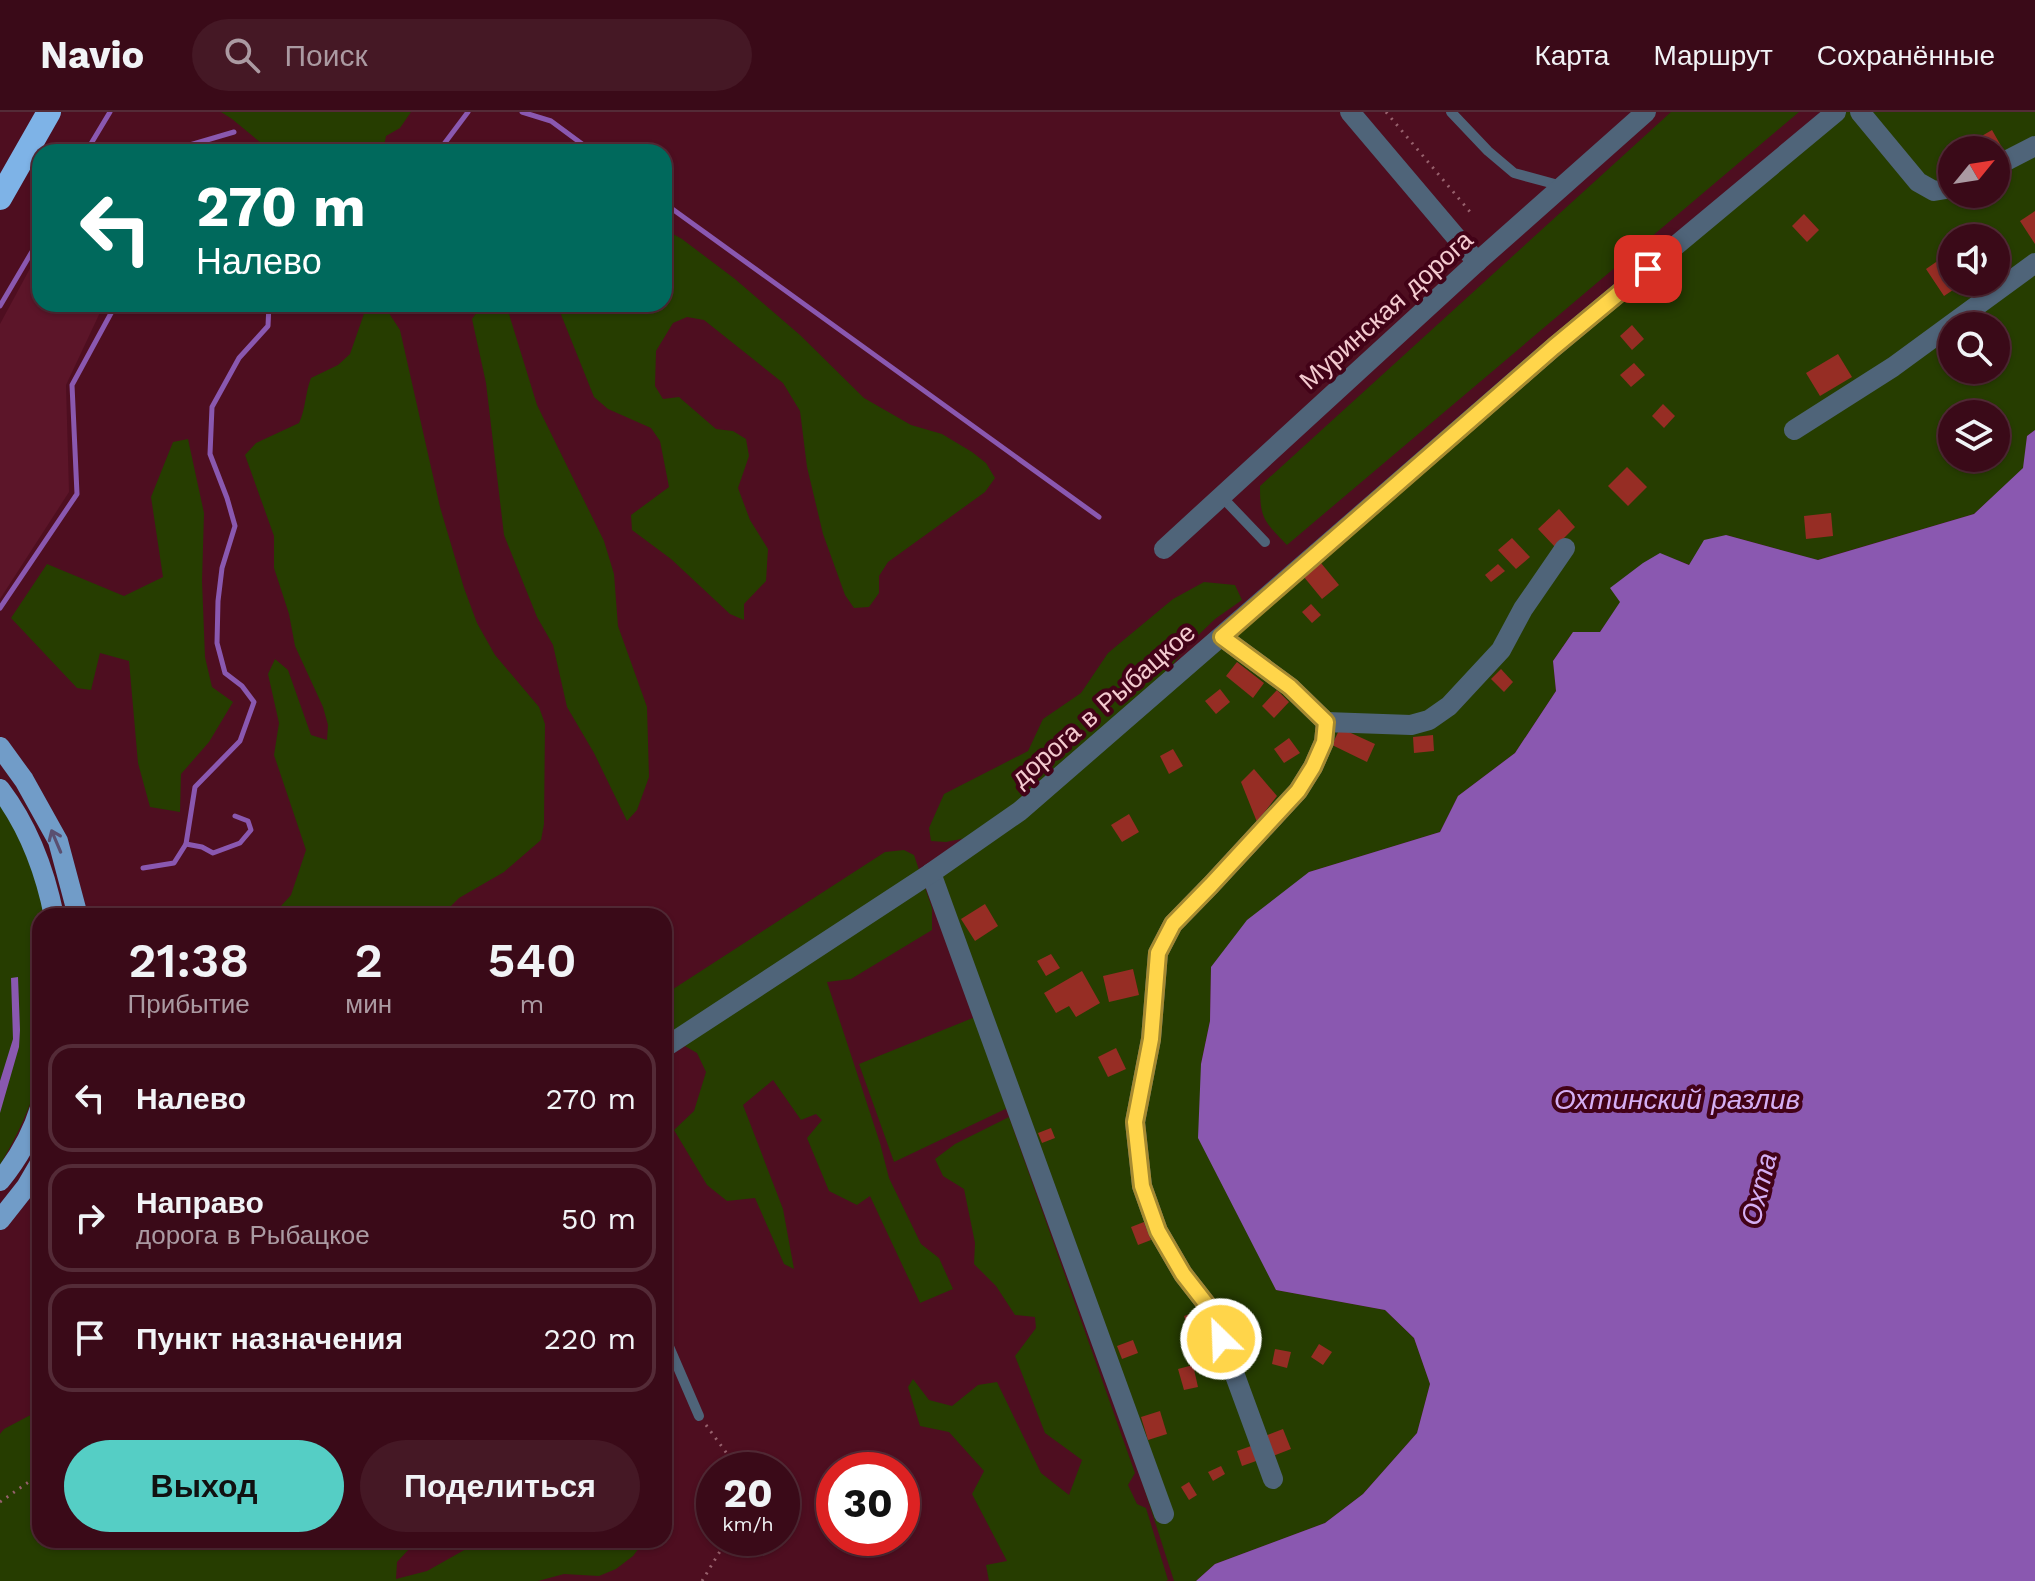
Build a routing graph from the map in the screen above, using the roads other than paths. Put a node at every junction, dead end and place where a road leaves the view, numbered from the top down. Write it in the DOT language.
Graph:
graph roads {
  1 [pos="49,112"];
  2 [pos="1350,112"];
  3 [pos="1451,112"];
  4 [pos="1646,112"];
  5 [pos="1836,112"];
  6 [pos="1860,112"];
  7 [pos="2035,146"];
  8 [pos="2010,159"];
  9 [pos="1562,186"];
  10 [pos="1938,190"];
  11 [pos="0,198"];
  12 [pos="1477,262"];
  13 [pos="2035,263"];
  14 [pos="1794,430"];
  15 [pos="1221,496"];
  16 [pos="1265,542"];
  17 [pos="1565,548"];
  18 [pos="1164,549"];
  19 [pos="1222,637"];
  20 [pos="1326,722"];
  21 [pos="0,747"];
  22 [pos="0,789"];
  23 [pos="931,873"];
  24 [pos="52,908"];
  25 [pos="76,908"];
  26 [pos="672,1043"];
  27 [pos="32,1128"];
  28 [pos="32,1177"];
  29 [pos="0,1181"];
  30 [pos="0,1220"];
  31 [pos="672,1354"];
  32 [pos="699,1416"];
  33 [pos="1273,1479"];
  34 [pos="1164,1514"];
  1 -- 11 [label="highway"];
  2 -- 12 [label="street"];
  3 -- 9 [label="lane"];
  4 -- 9 [label="street, Муринская дорога"];
  5 -- 19 [label="street, дорога в Рыбацкое"];
  6 -- 10 [label="street"];
  7 -- 8 [label="street"];
  9 -- 12 [label="street, Муринская дорога"];
  12 -- 15 [label="street, Муринская дорога"];
  13 -- 14 [label="street"];
  15 -- 16 [label="lane"];
  15 -- 18 [label="street, Муринская дорога"];
  17 -- 20 [label="street"];
  19 -- 20 [label="street"];
  19 -- 23 [label="street, дорога в Рыбацкое"];
  20 -- 33 [label="street"];
  25 -- 21 [label="main road, one-way"];
  22 -- 24 [label="main road"];
  23 -- 26 [label="street, дорога в Рыбацкое"];
  23 -- 34 [label="street"];
  27 -- 29 [label="main road"];
  28 -- 30 [label="main road"];
  31 -- 32 [label="lane"];
}
